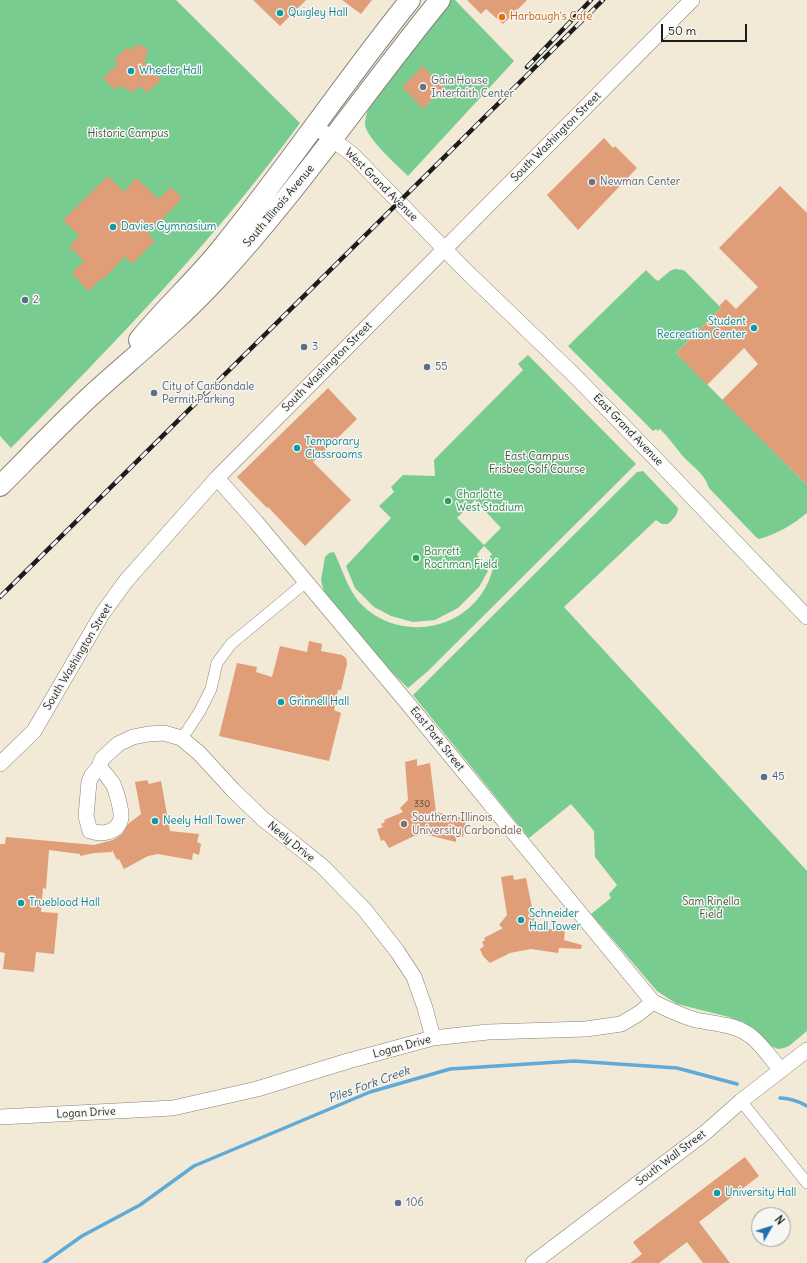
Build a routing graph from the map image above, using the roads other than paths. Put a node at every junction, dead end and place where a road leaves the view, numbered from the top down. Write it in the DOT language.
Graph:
graph roads {
  1 [pos="410,0"];
  2 [pos="440,0"];
  3 [pos="692,0"];
  4 [pos="315,126"];
  5 [pos="333,140"];
  6 [pos="445,249"];
  7 [pos="95,392"];
  8 [pos="217,478"];
  9 [pos="0,486"];
  10 [pos="306,582"];
  11 [pos="807,617"];
  12 [pos="181,738"];
  13 [pos="0,764"];
  14 [pos="99,767"];
  15 [pos="654,1002"];
  16 [pos="433,1038"];
  17 [pos="807,1050"];
  18 [pos="781,1070"];
  19 [pos="741,1101"];
  20 [pos="0,1117"];
  21 [pos="807,1183"];
  22 [pos="533,1263"];
  1 -- 4 [label="highway, South Illinois Avenue"];
  2 -- 5 [label="highway, South Illinois Avenue"];
  3 -- 6 [label="street, South Washington Street"];
  4 -- 5 [label="street, West Grand Avenue"];
  4 -- 7 [label="highway, South Illinois Avenue"];
  5 -- 6 [label="street, West Grand Avenue"];
  5 -- 7 [label="highway, South Illinois Avenue"];
  6 -- 8 [label="street, South Washington Street"];
  6 -- 11 [label="street, East Grand Avenue"];
  7 -- 9 [label="highway, South Illinois Avenue"];
  8 -- 10 [label="street, East Park Street"];
  8 -- 13 [label="street, South Washington Street"];
  10 -- 12 [label="street"];
  10 -- 15 [label="street, East Park Street"];
  12 -- 14 [label="street, Neely Drive"];
  12 -- 16 [label="street, Neely Drive"];
  15 -- 16 [label="street, Logan Drive"];
  15 -- 18 [label="street"];
  16 -- 20 [label="street, Logan Drive"];
  17 -- 18 [label="street, South Wall Street"];
  18 -- 19 [label="street, South Wall Street"];
  19 -- 21 [label="street"];
  19 -- 22 [label="street, South Wall Street"];
}
